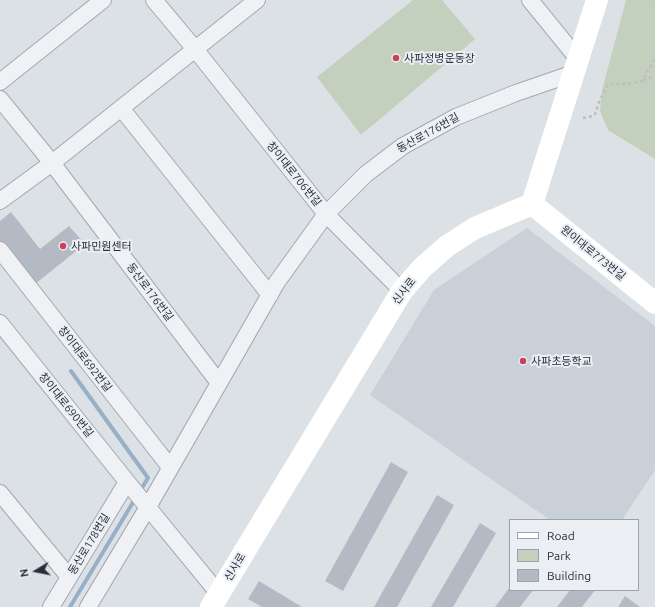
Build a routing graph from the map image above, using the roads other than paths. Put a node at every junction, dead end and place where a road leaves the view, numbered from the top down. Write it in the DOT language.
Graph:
graph roads {
  1 [pos="103,0"];
  2 [pos="154,0"];
  3 [pos="257,0"];
  4 [pos="530,0"];
  5 [pos="597,0"];
  6 [pos="195,49"];
  7 [pos="576,66"];
  8 [pos="0,82"];
  9 [pos="0,99"];
  10 [pos="121,108"];
  11 [pos="52,163"];
  12 [pos="0,201"];
  13 [pos="532,204"];
  14 [pos="326,214"];
  15 [pos="0,250"];
  16 [pos="402,291"];
  17 [pos="270,295"];
  18 [pos="655,303"];
  19 [pos="2,328"];
  20 [pos="219,384"];
  21 [pos="170,467"];
  22 [pos="129,485"];
  23 [pos="0,493"];
  24 [pos="145,504"];
  25 [pos="69,578"];
  26 [pos="215,600"];
  27 [pos="51,607"];
  28 [pos="88,607"];
  1 -- 8 [label="street"];
  2 -- 6 [label="street, 창이대로706번길"];
  3 -- 6 [label="street"];
  4 -- 7 [label="street"];
  5 -- 7 [label="main road"];
  6 -- 10 [label="street"];
  6 -- 14 [label="street, 창이대로706번길"];
  7 -- 13 [label="main road"];
  7 -- 14 [label="street, 동산로176번길"];
  9 -- 11 [label="street, 동산로176번길"];
  10 -- 11 [label="street"];
  10 -- 17 [label="street"];
  11 -- 12 [label="street"];
  11 -- 20 [label="street, 동산로176번길"];
  13 -- 16 [label="main road, 신사로"];
  13 -- 18 [label="main road, 원이대로773번길"];
  14 -- 16 [label="street, 창이대로706번길"];
  14 -- 17 [label="street, 동산로176번길"];
  15 -- 21 [label="street, 창이대로692번길"];
  16 -- 26 [label="main road, 신사로"];
  17 -- 20 [label="street, 동산로176번길"];
  19 -- 22 [label="street, 창이대로690번길"];
  20 -- 21 [label="street, 동산로176번길"];
  21 -- 24 [label="street, 동산로176번길"];
  22 -- 24 [label="street, 창이대로690번길"];
  22 -- 25 [label="street, 동산로178번길"];
  23 -- 25 [label="street"];
  24 -- 26 [label="street"];
  24 -- 28 [label="street, 동산로176번길"];
  25 -- 27 [label="street, 동산로178번길"];
}
